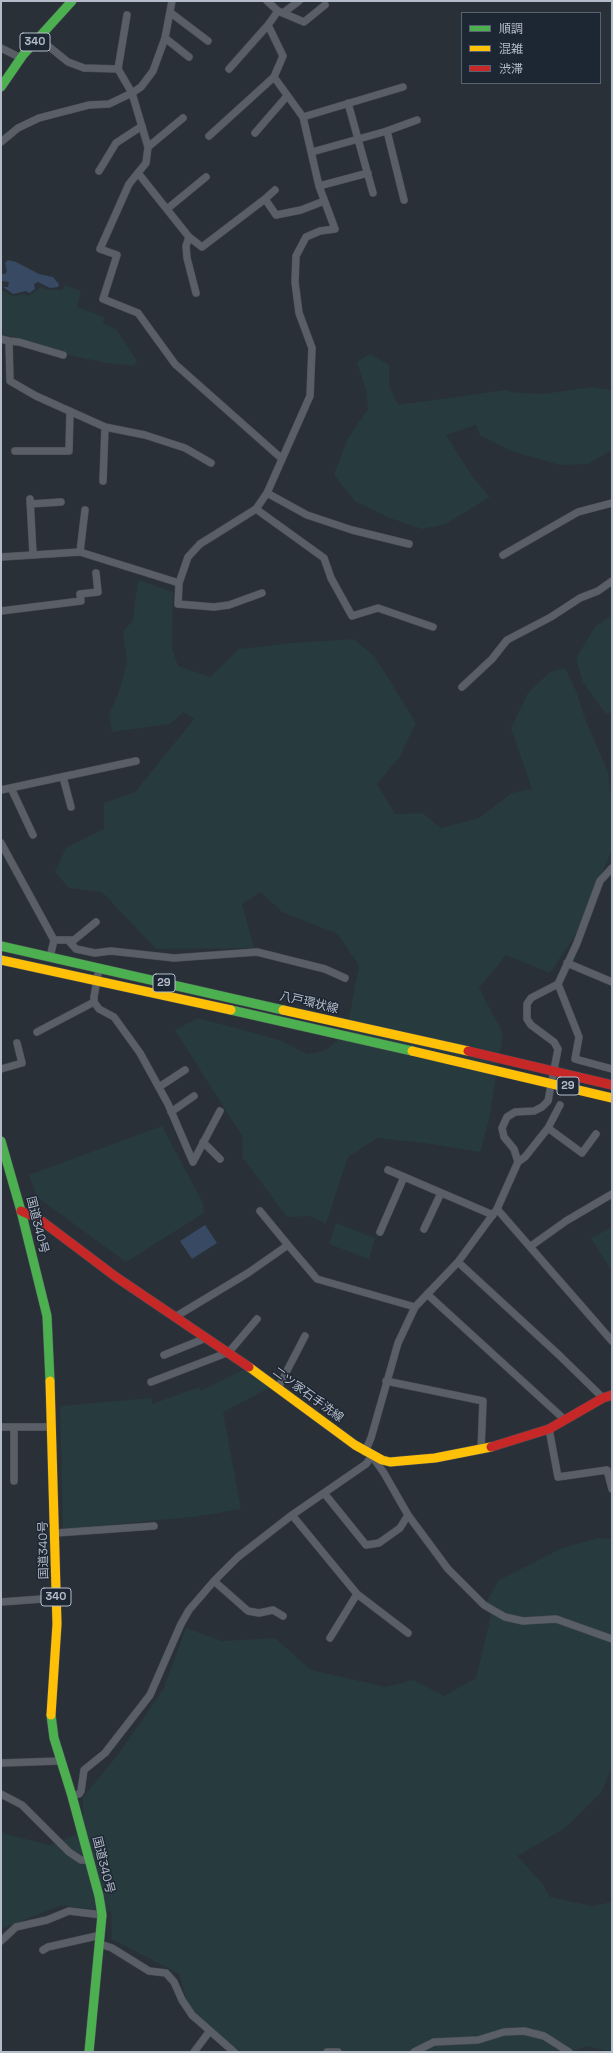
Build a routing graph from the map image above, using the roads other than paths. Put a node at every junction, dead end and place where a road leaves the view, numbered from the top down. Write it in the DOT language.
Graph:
graph roads {
  1 [pos="72,1"];
  2 [pos="172,1"];
  3 [pos="267,1"];
  4 [pos="299,1"];
  5 [pos="324,5"];
  6 [pos="281,12"];
  7 [pos="171,13"];
  8 [pos="128,15"];
  9 [pos="268,25"];
  10 [pos="165,38"];
  11 [pos="208,41"];
  12 [pos="47,46"];
  13 [pos="1,48"];
  14 [pos="189,57"];
  15 [pos="21,58"];
  16 [pos="118,68"];
  17 [pos="228,69"];
  18 [pos="274,77"];
  19 [pos="1,87"];
  20 [pos="403,87"];
  21 [pos="132,93"];
  22 [pos="287,96"];
  23 [pos="348,103"];
  24 [pos="303,117"];
  25 [pos="183,118"];
  26 [pos="417,120"];
  27 [pos="142,126"];
  28 [pos="387,131"];
  29 [pos="255,133"];
  30 [pos="209,136"];
  31 [pos="360,140"];
  32 [pos="1,142"];
  33 [pos="148,147"];
  34 [pos="312,152"];
  35 [pos="99,171"];
  36 [pos="138,173"];
  37 [pos="368,173"];
  38 [pos="206,177"];
  39 [pos="319,186"];
  40 [pos="274,190"];
  41 [pos="373,192"];
  42 [pos="265,199"];
  43 [pos="404,200"];
  44 [pos="324,201"];
  45 [pos="167,209"];
  46 [pos="189,237"];
  47 [pos="196,293"];
  48 [pos="5,340"];
  49 [pos="64,355"];
  50 [pos="70,411"];
  51 [pos="106,427"];
  52 [pos="15,450"];
  53 [pos="281,458"];
  54 [pos="211,462"];
  55 [pos="103,481"];
  56 [pos="267,493"];
  57 [pos="61,502"];
  58 [pos="612,503"];
  59 [pos="256,509"];
  60 [pos="85,510"];
  61 [pos="409,544"];
  62 [pos="80,552"];
  63 [pos="33,554"];
  64 [pos="503,556"];
  65 [pos="1,557"];
  66 [pos="96,574"];
  67 [pos="612,581"];
  68 [pos="179,583"];
  69 [pos="262,593"];
  70 [pos="1,611"];
  71 [pos="432,627"];
  72 [pos="462,687"];
  73 [pos="136,761"];
  74 [pos="63,777"];
  75 [pos="11,788"];
  76 [pos="1,790"];
  77 [pos="71,807"];
  78 [pos="33,835"];
  79 [pos="1,843"];
  80 [pos="612,868"];
  81 [pos="96,922"];
  82 [pos="54,940"];
  83 [pos="68,940"];
  84 [pos="1,946"];
  85 [pos="50,957"];
  86 [pos="1,960"];
  87 [pos="567,964"];
  88 [pos="99,968"];
  89 [pos="345,978"];
  90 [pos="96,982"];
  91 [pos="612,982"];
  92 [pos="558,984"];
  93 [pos="94,1002"];
  94 [pos="37,1032"];
  95 [pos="17,1043"];
  96 [pos="611,1067"];
  97 [pos="1,1069"];
  98 [pos="185,1070"];
  99 [pos="555,1071"];
  100 [pos="553,1083"];
  101 [pos="612,1086"];
  102 [pos="159,1087"];
  103 [pos="194,1096"];
  104 [pos="612,1098"];
  105 [pos="560,1105"];
  106 [pos="220,1111"];
  107 [pos="171,1112"];
  108 [pos="548,1128"];
  109 [pos="596,1134"];
  110 [pos="1,1141"];
  111 [pos="203,1142"];
  112 [pos="220,1159"];
  113 [pos="518,1162"];
  114 [pos="388,1170"];
  115 [pos="404,1176"];
  116 [pos="441,1192"];
  117 [pos="612,1194"];
  118 [pos="21,1211"];
  119 [pos="260,1211"];
  120 [pos="495,1212"];
  121 [pos="424,1229"];
  122 [pos="380,1232"];
  123 [pos="288,1245"];
  124 [pos="531,1246"];
  125 [pos="458,1262"];
  126 [pos="427,1294"];
  127 [pos="415,1306"];
  128 [pos="175,1317"];
  129 [pos="257,1319"];
  130 [pos="304,1336"];
  131 [pos="206,1338"];
  132 [pos="612,1341"];
  133 [pos="229,1352"];
  134 [pos="164,1355"];
  135 [pos="386,1381"];
  136 [pos="151,1382"];
  137 [pos="278,1388"];
  138 [pos="608,1396"];
  139 [pos="565,1420"];
  140 [pos="1,1427"];
  141 [pos="14,1427"];
  142 [pos="52,1427"];
  143 [pos="550,1429"];
  144 [pos="482,1450"];
  145 [pos="369,1454"];
  146 [pos="14,1481"];
  147 [pos="612,1489"];
  148 [pos="324,1493"];
  149 [pos="292,1515"];
  150 [pos="408,1515"];
  151 [pos="154,1526"];
  152 [pos="56,1533"];
  153 [pos="214,1581"];
  154 [pos="357,1594"];
  155 [pos="56,1598"];
  156 [pos="1,1602"];
  157 [pos="283,1616"];
  158 [pos="408,1632"];
  159 [pos="330,1638"];
  160 [pos="612,1639"];
  161 [pos="60,1762"];
  162 [pos="1,1763"];
  163 [pos="1,1794"];
  164 [pos="72,1796"];
  165 [pos="90,1860"];
  166 [pos="102,1915"];
  167 [pos="101,1940"];
  168 [pos="1,1941"];
  169 [pos="43,1950"];
  170 [pos="209,2032"];
  171 [pos="89,2052"];
  172 [pos="194,2052"];
  173 [pos="234,2052"];
  174 [pos="327,2052"];
  175 [pos="338,2052"];
  176 [pos="414,2052"];
  177 [pos="569,2052"];
  1 -- 15 [label="main road, 340"];
  2 -- 7 [label="street"];
  3 -- 6 [label="street"];
  4 -- 6 [label="street"];
  5 -- 6 [label="street"];
  6 -- 9 [label="street"];
  7 -- 10 [label="street"];
  7 -- 11 [label="street"];
  8 -- 16 [label="street"];
  9 -- 17 [label="street"];
  9 -- 18 [label="street"];
  10 -- 14 [label="street"];
  10 -- 21 [label="street"];
  12 -- 16 [label="street"];
  13 -- 15 [label="street"];
  15 -- 19 [label="main road, 340"];
  16 -- 21 [label="street"];
  18 -- 22 [label="street"];
  18 -- 30 [label="street"];
  20 -- 23 [label="street"];
  21 -- 27 [label="street"];
  21 -- 32 [label="street"];
  22 -- 24 [label="street"];
  22 -- 29 [label="street"];
  23 -- 24 [label="street"];
  23 -- 31 [label="street"];
  24 -- 34 [label="street"];
  25 -- 33 [label="street"];
  26 -- 28 [label="street"];
  27 -- 33 [label="street"];
  27 -- 35 [label="street"];
  28 -- 31 [label="street"];
  28 -- 43 [label="street"];
  31 -- 34 [label="street"];
  31 -- 37 [label="street"];
  33 -- 36 [label="street"];
  34 -- 39 [label="street"];
  36 -- 45 [label="street"];
  36 -- 53 [label="street"];
  37 -- 39 [label="street"];
  37 -- 41 [label="street"];
  38 -- 45 [label="street"];
  39 -- 44 [label="street"];
  40 -- 42 [label="street"];
  42 -- 44 [label="street"];
  42 -- 46 [label="street"];
  44 -- 53 [label="street"];
  45 -- 46 [label="street"];
  46 -- 47 [label="street"];
  48 -- 49 [label="street"];
  48 -- 50 [label="street"];
  50 -- 51 [label="street"];
  50 -- 52 [label="street"];
  51 -- 54 [label="street"];
  51 -- 55 [label="street"];
  53 -- 56 [label="street"];
  56 -- 59 [label="street"];
  56 -- 61 [label="street"];
  57 -- 63 [label="street"];
  58 -- 64 [label="street"];
  59 -- 68 [label="street"];
  59 -- 71 [label="street"];
  60 -- 62 [label="street"];
  62 -- 63 [label="street"];
  62 -- 68 [label="street"];
  63 -- 65 [label="street"];
  66 -- 70 [label="street"];
  67 -- 72 [label="street"];
  68 -- 69 [label="street"];
  73 -- 74 [label="street"];
  74 -- 75 [label="street"];
  74 -- 77 [label="street"];
  75 -- 76 [label="street"];
  75 -- 78 [label="street"];
  79 -- 82 [label="street"];
  80 -- 87 [label="street"];
  81 -- 83 [label="street"];
  82 -- 83 [label="street"];
  82 -- 85 [label="street"];
  83 -- 89 [label="street"];
  84 -- 85 [label="main road, 八戸環状線 / 29"];
  85 -- 88 [label="main road, 八戸環状線 / 29"];
  86 -- 90 [label="main road, 八戸環状線 / 29"];
  87 -- 91 [label="street"];
  87 -- 92 [label="street"];
  88 -- 90 [label="street"];
  88 -- 99 [label="main road, 八戸環状線 / 29"];
  90 -- 93 [label="street"];
  90 -- 100 [label="main road, 八戸環状線 / 29"];
  92 -- 96 [label="street"];
  92 -- 99 [label="street"];
  93 -- 94 [label="street"];
  93 -- 102 [label="street"];
  95 -- 97 [label="street"];
  98 -- 102 [label="street"];
  99 -- 100 [label="street"];
  99 -- 101 [label="main road, 八戸環状線 / 29"];
  100 -- 104 [label="main road, 八戸環状線 / 29"];
  100 -- 113 [label="street"];
  102 -- 107 [label="street"];
  103 -- 107 [label="street"];
  105 -- 108 [label="street"];
  106 -- 111 [label="street"];
  107 -- 111 [label="street"];
  108 -- 109 [label="street"];
  108 -- 113 [label="street"];
  110 -- 118 [label="main road, 国道340号 / 340"];
  111 -- 112 [label="street"];
  113 -- 120 [label="street"];
  114 -- 115 [label="street"];
  115 -- 116 [label="street"];
  115 -- 122 [label="street"];
  116 -- 120 [label="street"];
  116 -- 121 [label="street"];
  117 -- 124 [label="street"];
  118 -- 128 [label="main road, 二ツ家石手洗線"];
  118 -- 142 [label="main road, 国道340号 / 340"];
  119 -- 123 [label="street"];
  120 -- 124 [label="street"];
  120 -- 125 [label="street"];
  123 -- 127 [label="street"];
  123 -- 128 [label="street"];
  124 -- 132 [label="street"];
  125 -- 126 [label="street"];
  125 -- 138 [label="street"];
  126 -- 127 [label="street"];
  126 -- 139 [label="street"];
  127 -- 135 [label="street"];
  128 -- 131 [label="main road, 二ツ家石手洗線"];
  129 -- 133 [label="street"];
  130 -- 137 [label="street"];
  131 -- 133 [label="main road, 二ツ家石手洗線"];
  131 -- 134 [label="street"];
  133 -- 136 [label="street"];
  133 -- 137 [label="main road, 二ツ家石手洗線"];
  135 -- 144 [label="street"];
  135 -- 145 [label="street"];
  137 -- 145 [label="main road, 二ツ家石手洗線"];
  138 -- 139 [label="main road, 二ツ家石手洗線"];
  139 -- 143 [label="main road, 二ツ家石手洗線"];
  140 -- 141 [label="street"];
  141 -- 142 [label="street"];
  141 -- 146 [label="street"];
  142 -- 152 [label="main road, 国道340号 / 340"];
  143 -- 144 [label="main road, 二ツ家石手洗線"];
  143 -- 147 [label="street"];
  144 -- 145 [label="main road, 二ツ家石手洗線"];
  145 -- 148 [label="street"];
  145 -- 150 [label="street"];
  148 -- 149 [label="street"];
  148 -- 150 [label="street"];
  149 -- 153 [label="street"];
  149 -- 154 [label="street"];
  150 -- 160 [label="street"];
  151 -- 152 [label="street"];
  152 -- 155 [label="main road, 国道340号 / 340"];
  153 -- 157 [label="street"];
  153 -- 164 [label="street"];
  154 -- 158 [label="street"];
  154 -- 159 [label="street"];
  155 -- 156 [label="street"];
  155 -- 161 [label="main road, 国道340号 / 340"];
  161 -- 162 [label="street"];
  161 -- 164 [label="main road, 国道340号 / 340"];
  163 -- 165 [label="street"];
  164 -- 165 [label="main road, 国道340号 / 340"];
  165 -- 166 [label="main road, 国道340号 / 340"];
  166 -- 167 [label="main road, 国道340号 / 340"];
  166 -- 168 [label="street"];
  167 -- 169 [label="street"];
  167 -- 170 [label="street"];
  167 -- 171 [label="main road, 国道340号 / 340"];
  170 -- 172 [label="street"];
  170 -- 173 [label="street"];
  174 -- 175 [label="street"];
  176 -- 177 [label="street"];
}
